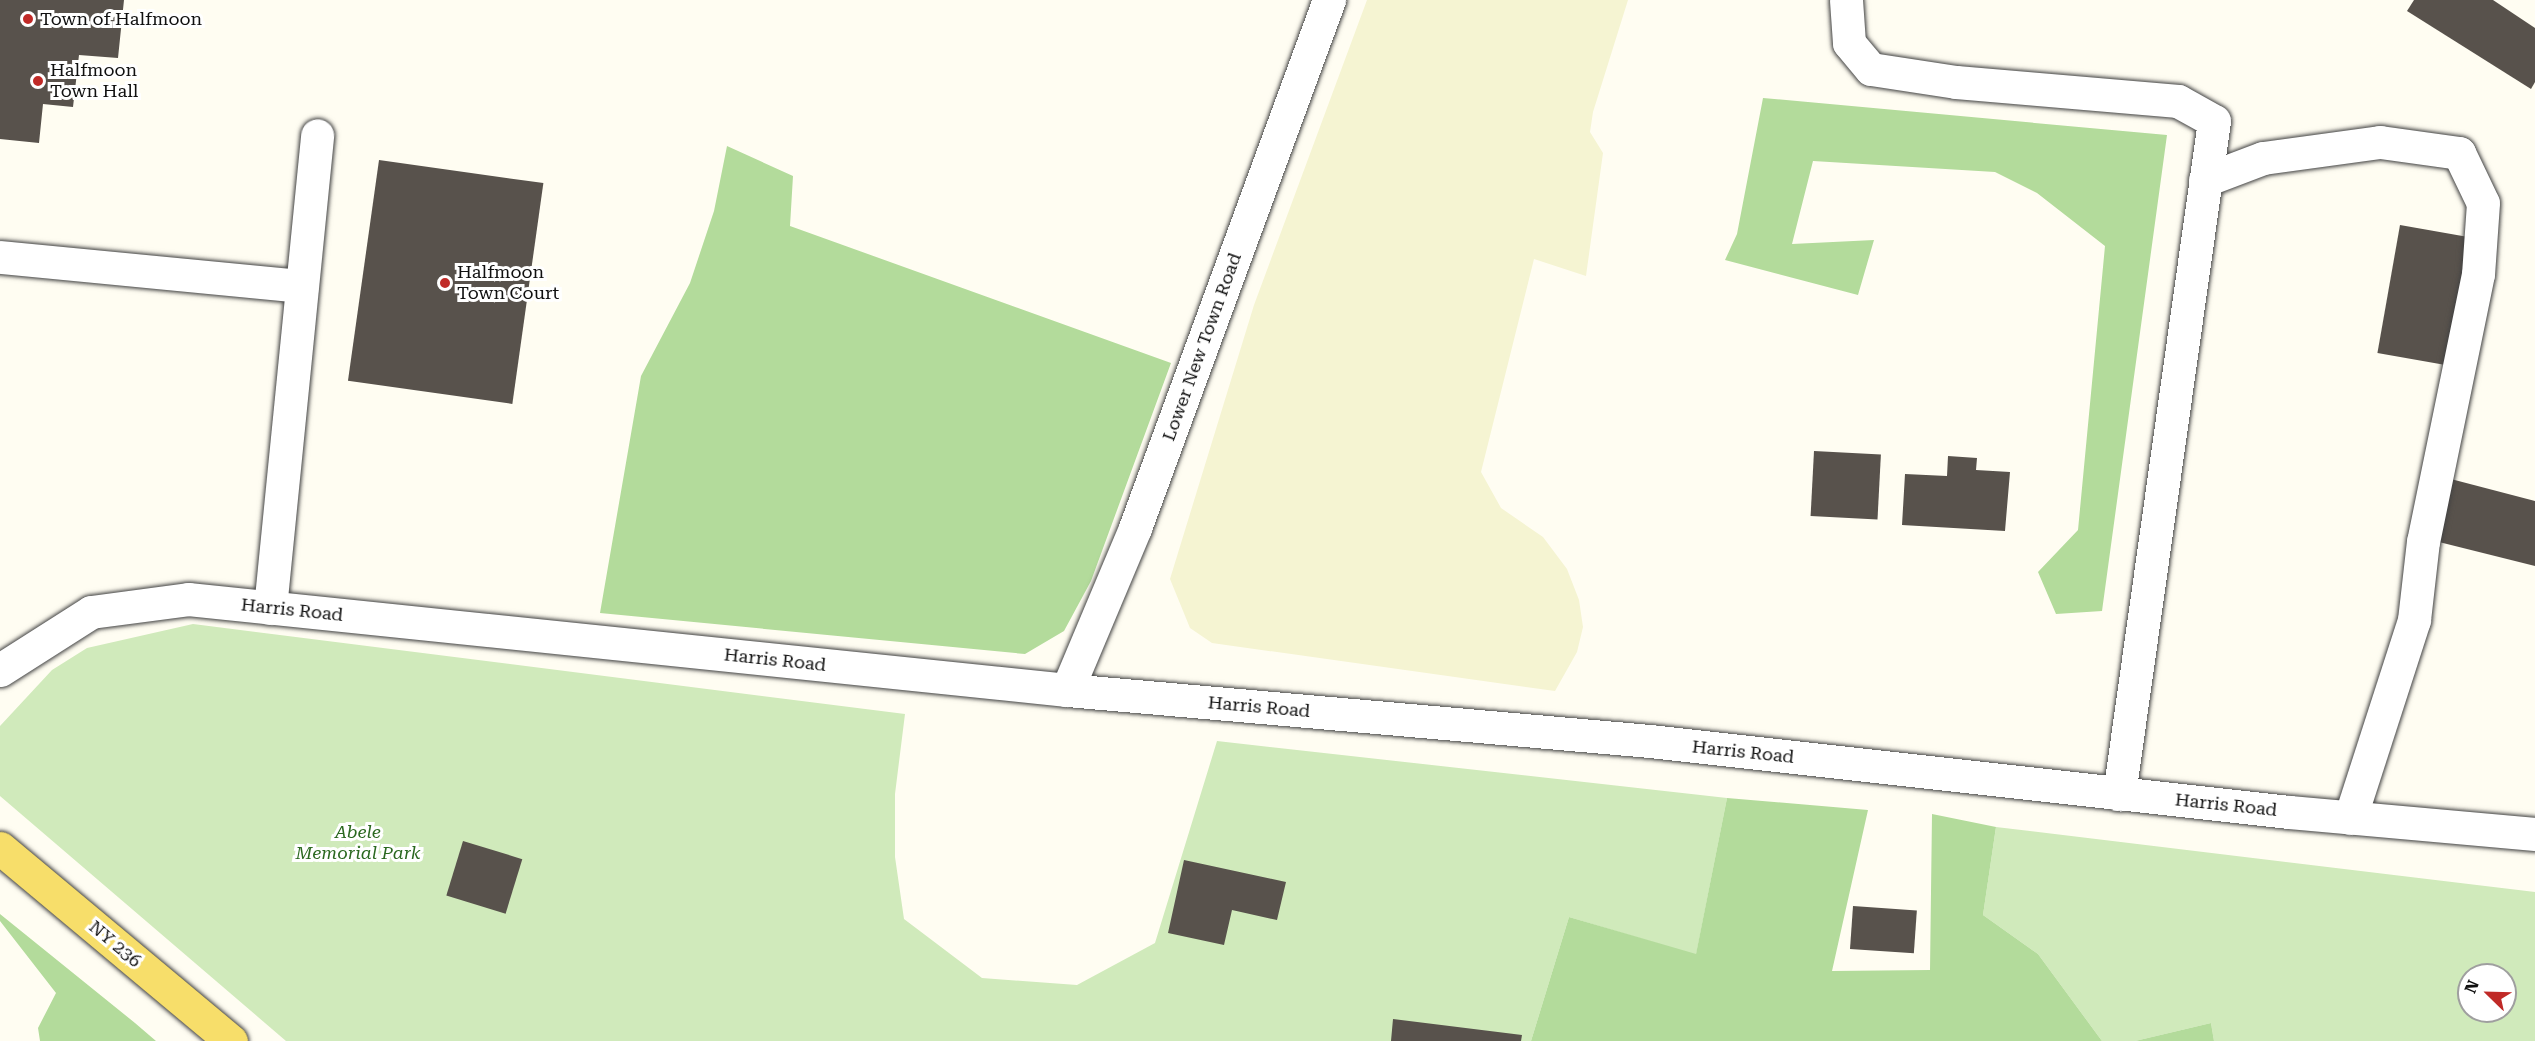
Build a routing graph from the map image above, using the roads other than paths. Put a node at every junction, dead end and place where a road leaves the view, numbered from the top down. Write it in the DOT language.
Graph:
graph roads {
  1 [pos="1329,0"];
  2 [pos="1846,0"];
  3 [pos="317,135"];
  4 [pos="2205,180"];
  5 [pos="0,257"];
  6 [pos="302,286"];
  7 [pos="270,608"];
  8 [pos="0,670"];
  9 [pos="1067,690"];
  10 [pos="2119,794"];
  11 [pos="2350,818"];
  12 [pos="2535,834"];
  13 [pos="0,848"];
  14 [pos="231,1041"];
  1 -- 9 [label="street, Lower New Town Road"];
  2 -- 4 [label="street"];
  3 -- 6 [label="street"];
  4 -- 10 [label="street"];
  4 -- 11 [label="street"];
  5 -- 6 [label="street"];
  6 -- 7 [label="street"];
  7 -- 8 [label="street, Harris Road"];
  7 -- 9 [label="street, Harris Road"];
  9 -- 10 [label="street, Harris Road"];
  10 -- 11 [label="street, Harris Road"];
  11 -- 12 [label="street, Harris Road"];
  13 -- 14 [label="main road, NY 236 / NY 236"];
}
